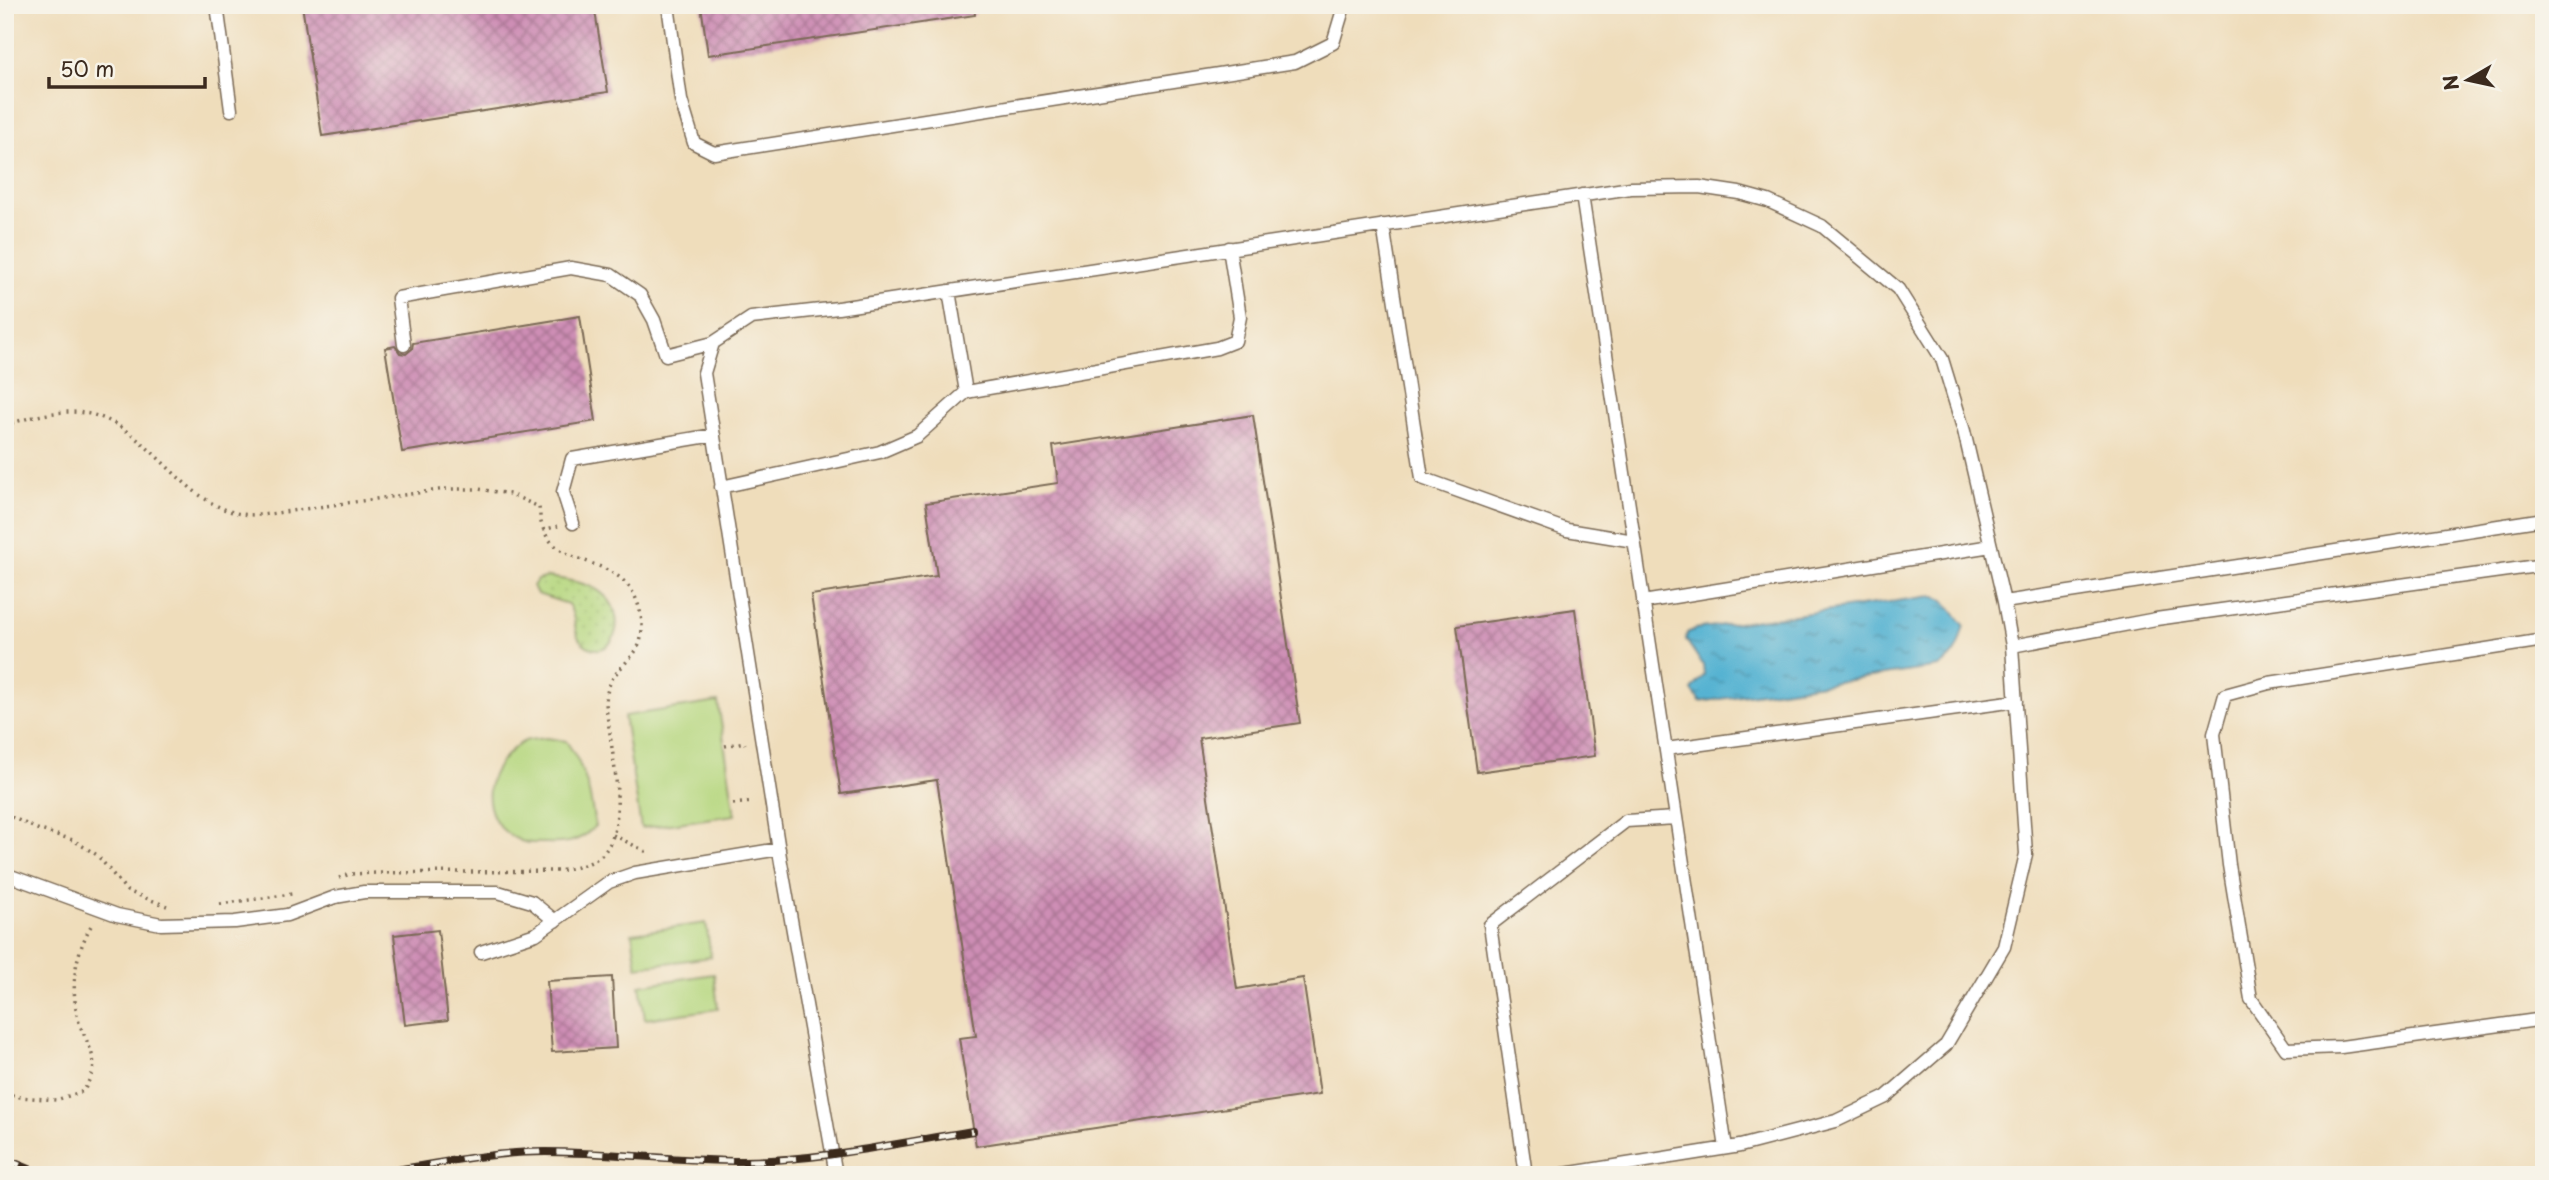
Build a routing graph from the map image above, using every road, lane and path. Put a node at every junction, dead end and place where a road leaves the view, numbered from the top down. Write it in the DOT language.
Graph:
graph roads {
  1 [pos="216,5"];
  2 [pos="668,5"];
  3 [pos="1340,5"];
  4 [pos="231,110"];
  5 [pos="1582,195"];
  6 [pos="1383,225"];
  7 [pos="1229,248"];
  8 [pos="949,291"];
  9 [pos="713,343"];
  10 [pos="404,345"];
  11 [pos="966,392"];
  12 [pos="5,425"];
  13 [pos="714,435"];
  14 [pos="722,487"];
  15 [pos="2544,519"];
  16 [pos="573,523"];
  17 [pos="1634,541"];
  18 [pos="1991,546"];
  19 [pos="2544,565"];
  20 [pos="1643,602"];
  21 [pos="2004,602"];
  22 [pos="2544,640"];
  23 [pos="2012,646"];
  24 [pos="2016,701"];
  25 [pos="724,746"];
  26 [pos="1666,749"];
  27 [pos="746,754"];
  28 [pos="751,790"];
  29 [pos="753,802"];
  30 [pos="733,804"];
  31 [pos="5,814"];
  32 [pos="755,814"];
  33 [pos="1676,818"];
  34 [pos="613,835"];
  35 [pos="779,849"];
  36 [pos="652,855"];
  37 [pos="5,874"];
  38 [pos="337,878"];
  39 [pos="299,892"];
  40 [pos="210,905"];
  41 [pos="169,906"];
  42 [pos="117,915"];
  43 [pos="555,921"];
  44 [pos="481,953"];
  45 [pos="2544,1019"];
  46 [pos="5,1093"];
  47 [pos="1726,1148"];
  48 [pos="836,1175"];
  49 [pos="1526,1175"];
  50 [pos="1558,1175"];
  1 -- 4 [label="lane"];
  2 -- 3 [label="lane"];
  5 -- 6 [label="lane"];
  5 -- 17 [label="lane"];
  5 -- 18 [label="lane"];
  6 -- 7 [label="lane"];
  6 -- 17 [label="lane"];
  7 -- 8 [label="lane"];
  7 -- 11 [label="lane"];
  8 -- 9 [label="lane"];
  8 -- 11 [label="lane"];
  9 -- 10 [label="lane"];
  9 -- 13 [label="lane"];
  11 -- 14 [label="lane"];
  12 -- 34 [label="path"];
  13 -- 14 [label="lane"];
  13 -- 16 [label="lane"];
  14 -- 35 [label="lane"];
  15 -- 21 [label="lane"];
  17 -- 20 [label="lane"];
  18 -- 20 [label="lane"];
  18 -- 21 [label="lane"];
  19 -- 23 [label="lane"];
  20 -- 26 [label="lane"];
  21 -- 23 [label="lane"];
  22 -- 45 [label="lane"];
  23 -- 24 [label="lane"];
  24 -- 26 [label="lane"];
  24 -- 47 [label="lane"];
  25 -- 27 [label="path"];
  26 -- 33 [label="lane"];
  28 -- 29 [label="path"];
  29 -- 30 [label="path"];
  29 -- 32 [label="path"];
  31 -- 41 [label="path"];
  33 -- 47 [label="lane"];
  33 -- 49 [label="lane"];
  34 -- 36 [label="path"];
  34 -- 38 [label="path"];
  35 -- 43 [label="lane"];
  35 -- 48 [label="lane"];
  37 -- 42 [label="lane"];
  39 -- 40 [label="path"];
  42 -- 43 [label="lane"];
  42 -- 46 [label="path"];
  43 -- 44 [label="lane"];
  47 -- 50 [label="lane"];
}
